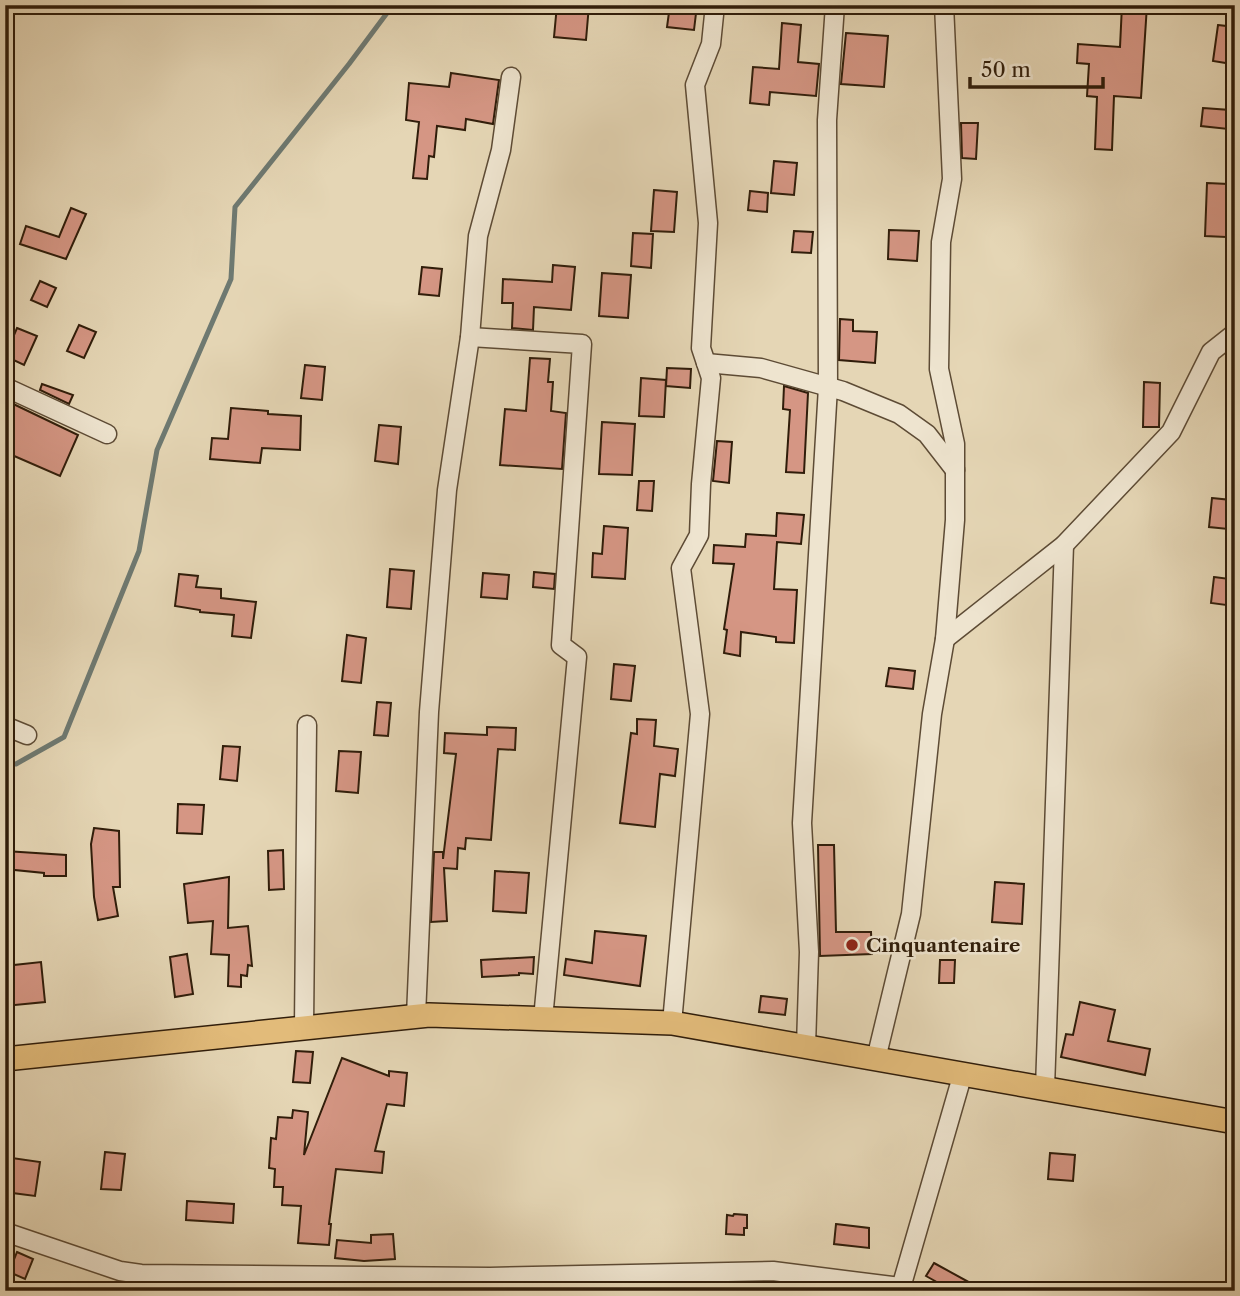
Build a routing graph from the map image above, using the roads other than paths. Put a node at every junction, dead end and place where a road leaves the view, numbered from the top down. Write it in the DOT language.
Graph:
graph roads {
  1 [pos="715,5"];
  2 [pos="835,5"];
  3 [pos="944,5"];
  4 [pos="511,77"];
  5 [pos="1235,332"];
  6 [pos="470,337"];
  7 [pos="706,363"];
  8 [pos="5,387"];
  9 [pos="828,387"];
  10 [pos="107,434"];
  11 [pos="955,470"];
  12 [pos="1064,545"];
  13 [pos="945,639"];
  14 [pos="307,725"];
  15 [pos="5,726"];
  16 [pos="27,735"];
  17 [pos="416,1016"];
  18 [pos="543,1019"];
  19 [pos="672,1023"];
  20 [pos="304,1028"];
  21 [pos="806,1046"];
  22 [pos="5,1059"];
  23 [pos="876,1059"];
  24 [pos="963,1073"];
  25 [pos="1045,1088"];
  26 [pos="1235,1122"];
  27 [pos="5,1232"];
  28 [pos="140,1282"];
  29 [pos="412,1283"];
  30 [pos="903,1290"];
  1 -- 7 [label="street"];
  2 -- 9 [label="street"];
  3 -- 11 [label="street"];
  4 -- 6 [label="street"];
  5 -- 12 [label="street"];
  6 -- 17 [label="street"];
  6 -- 18 [label="street"];
  7 -- 9 [label="street"];
  7 -- 19 [label="street"];
  8 -- 10 [label="street"];
  9 -- 11 [label="street"];
  9 -- 21 [label="street"];
  11 -- 13 [label="street"];
  12 -- 13 [label="street"];
  12 -- 25 [label="street"];
  13 -- 23 [label="street"];
  14 -- 20 [label="street"];
  15 -- 16 [label="street"];
  17 -- 18 [label="main road"];
  17 -- 20 [label="main road"];
  18 -- 19 [label="main road"];
  19 -- 21 [label="main road"];
  20 -- 22 [label="main road"];
  21 -- 23 [label="main road"];
  23 -- 24 [label="main road"];
  24 -- 25 [label="main road"];
  24 -- 30 [label="street"];
  25 -- 26 [label="main road"];
  27 -- 28 [label="street"];
  28 -- 29 [label="street"];
  29 -- 30 [label="street"];
}
